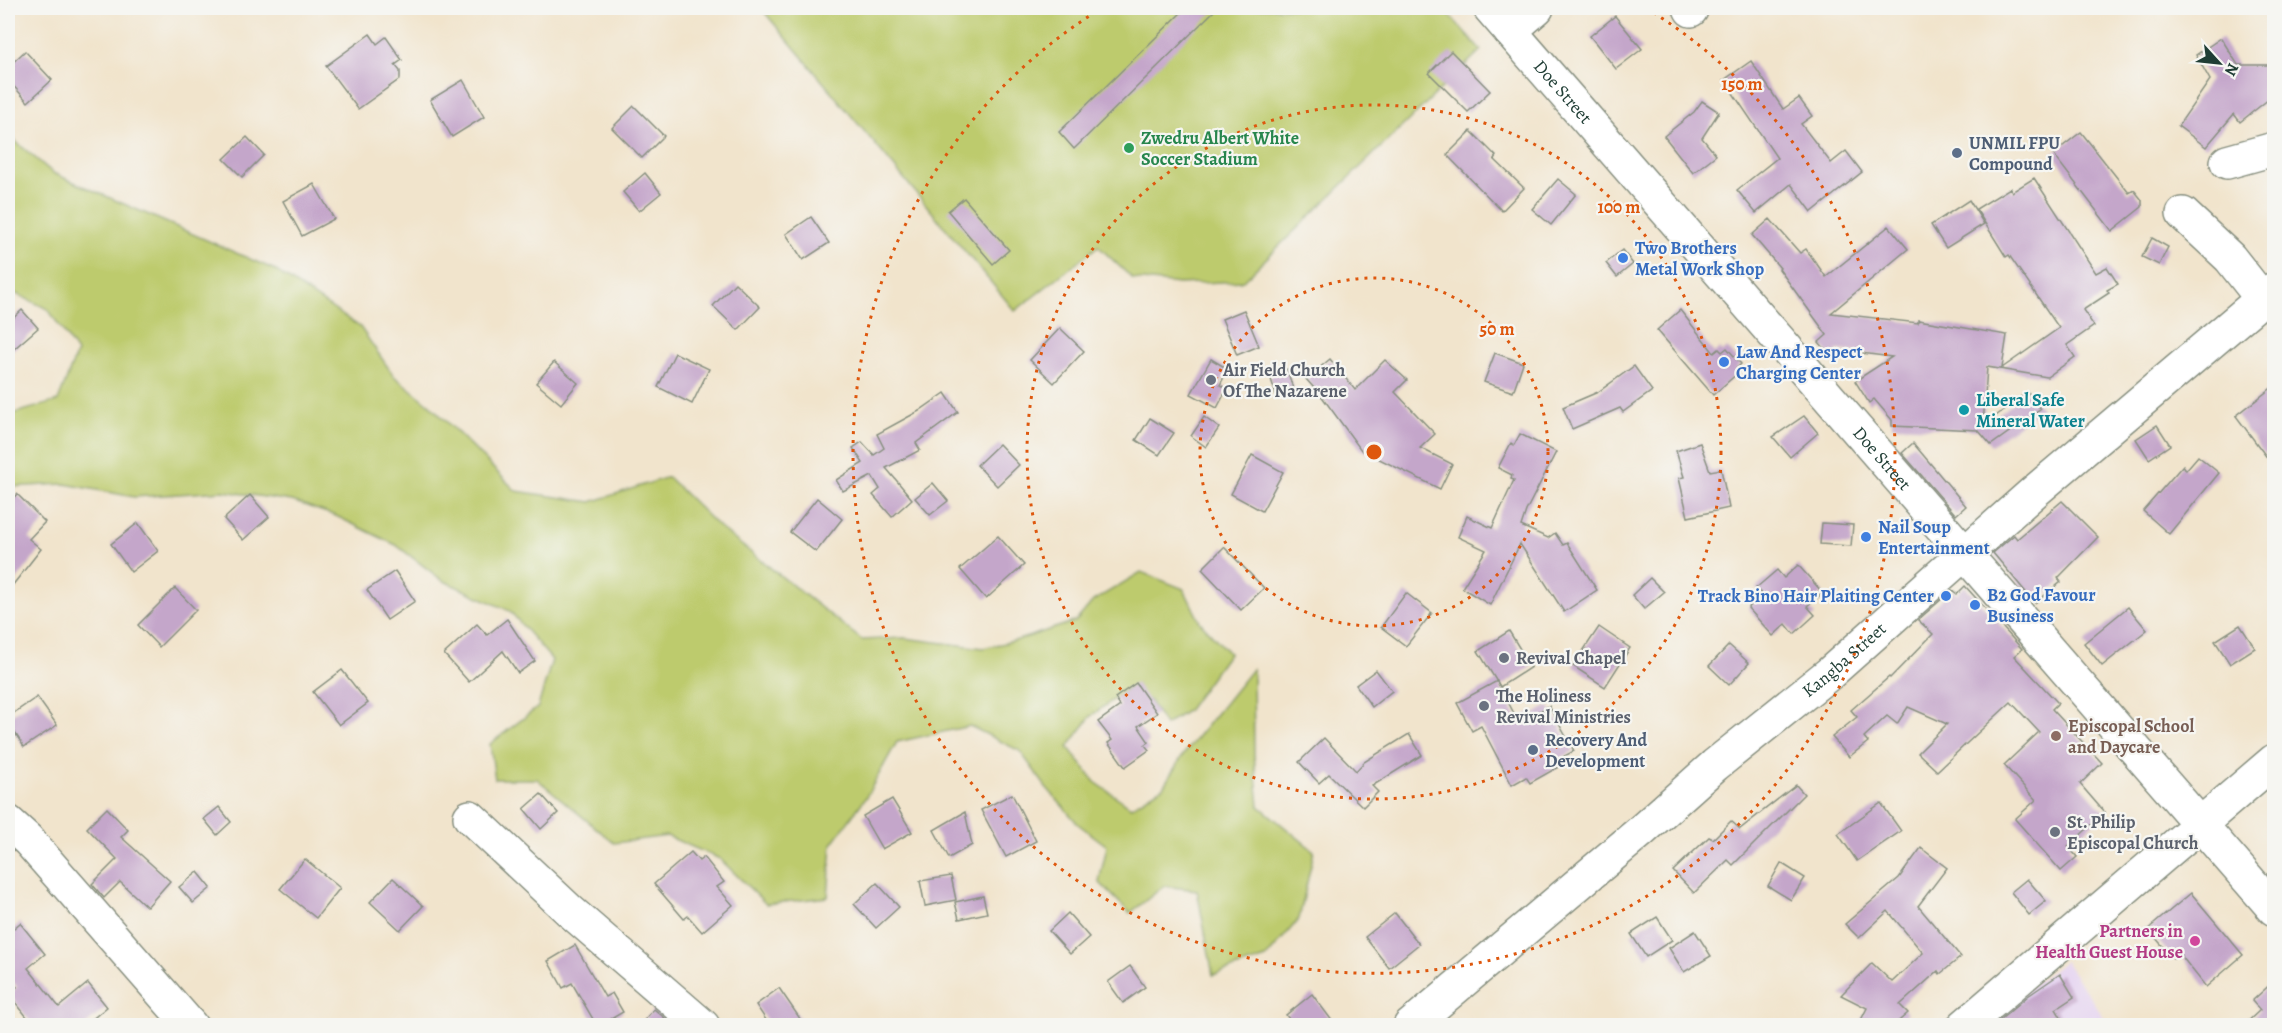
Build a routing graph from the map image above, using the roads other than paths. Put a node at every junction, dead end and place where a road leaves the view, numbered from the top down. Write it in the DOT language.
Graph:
graph roads {
  1 [pos="1537,8"];
  2 [pos="1500,19"];
  3 [pos="2274,149"];
  4 [pos="2227,162"];
  5 [pos="2183,214"];
  6 [pos="2270,297"];
  7 [pos="1966,552"];
  8 [pos="2274,761"];
  9 [pos="470,817"];
  10 [pos="2201,823"];
  11 [pos="14,838"];
  12 [pos="2274,909"];
  13 [pos="191,1026"];
  14 [pos="703,1026"];
  15 [pos="1410,1026"];
  16 [pos="1964,1026"];
  1 -- 2 [label="street"];
  2 -- 7 [label="street, Doe Street"];
  3 -- 4 [label="street"];
  5 -- 6 [label="street"];
  6 -- 7 [label="street, Kangba Street"];
  7 -- 10 [label="street, Doe Street"];
  7 -- 15 [label="street, Kangba Street"];
  8 -- 10 [label="street"];
  9 -- 14 [label="street"];
  10 -- 12 [label="street, Doe Street"];
  10 -- 16 [label="street"];
  11 -- 13 [label="street"];
}
